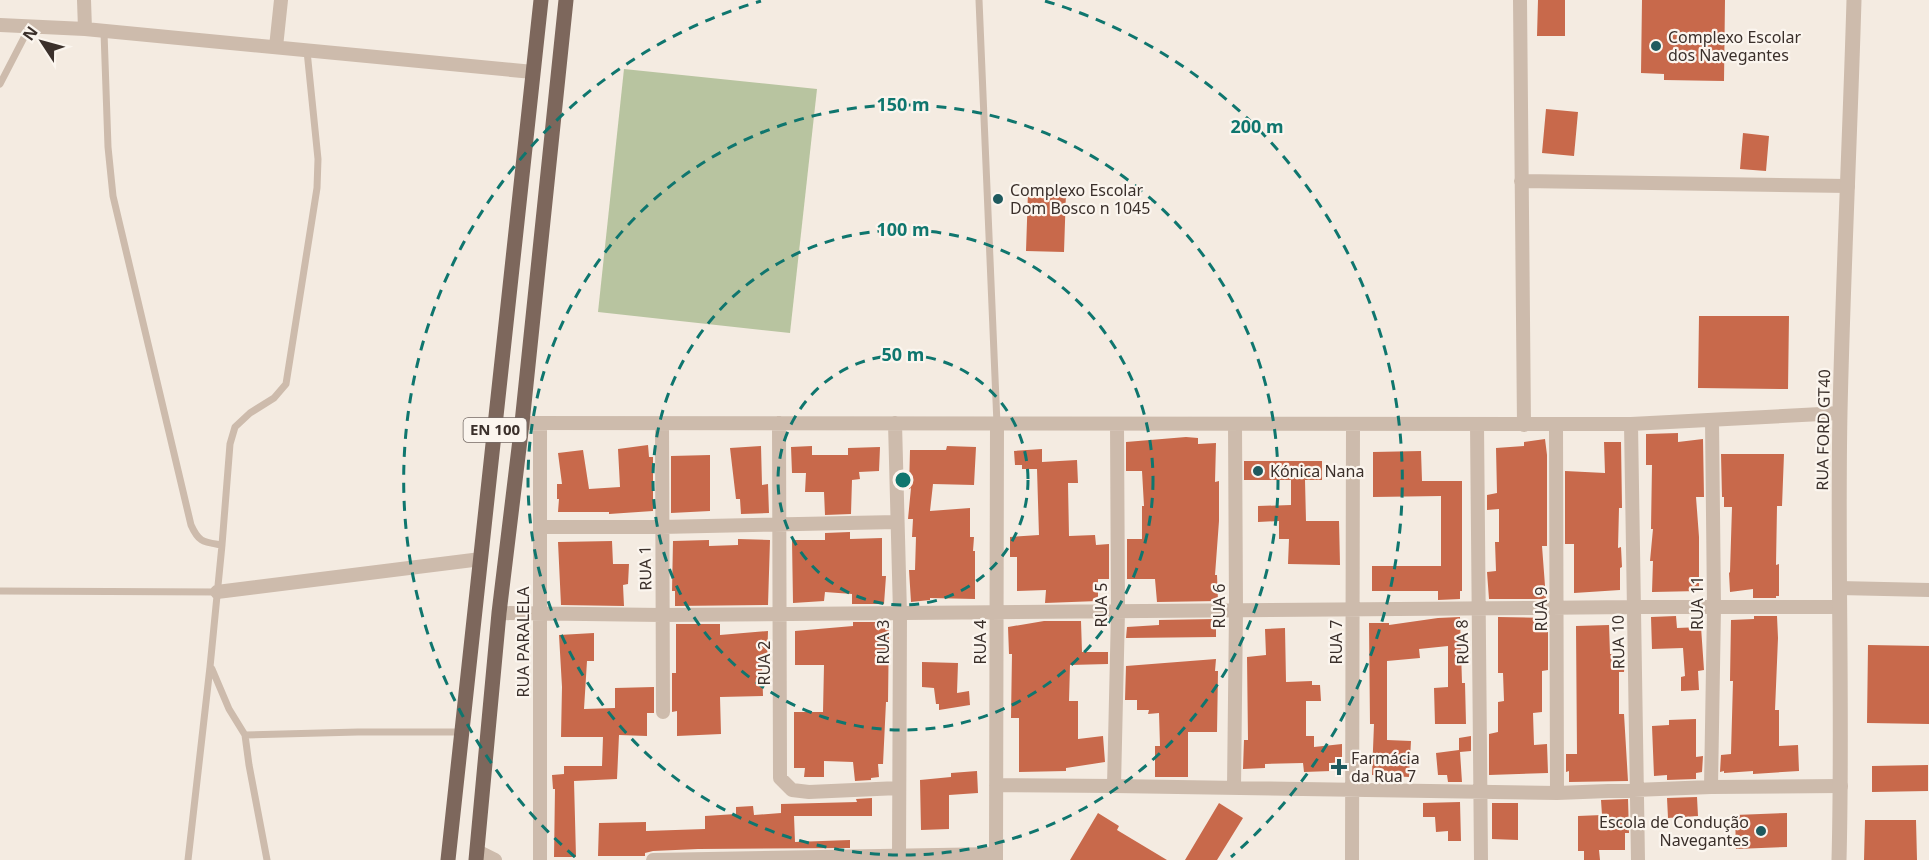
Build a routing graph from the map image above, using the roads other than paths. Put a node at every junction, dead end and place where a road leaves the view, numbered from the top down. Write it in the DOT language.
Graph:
graph roads {
  1 [pos="84,0"];
  2 [pos="281,0"];
  3 [pos="541,0"];
  4 [pos="566,0"];
  5 [pos="979,0"];
  6 [pos="1520,0"];
  7 [pos="1854,0"];
  8 [pos="0,25"];
  9 [pos="30,26"];
  10 [pos="85,29"];
  11 [pos="104,32"];
  12 [pos="276,47"];
  13 [pos="307,51"];
  14 [pos="533,72"];
  15 [pos="0,84"];
  16 [pos="1521,182"];
  17 [pos="1848,186"];
  18 [pos="1840,413"];
  19 [pos="1712,420"];
  20 [pos="522,423"];
  21 [pos="540,423"];
  22 [pos="662,423"];
  23 [pos="779,423"];
  24 [pos="895,423"];
  25 [pos="998,424"];
  26 [pos="1117,424"];
  27 [pos="1235,424"];
  28 [pos="1353,424"];
  29 [pos="1477,424"];
  30 [pos="1556,424"];
  31 [pos="1631,424"];
  32 [pos="1524,425"];
  33 [pos="897,522"];
  34 [pos="780,525"];
  35 [pos="540,526"];
  36 [pos="661,527"];
  37 [pos="222,546"];
  38 [pos="481,559"];
  39 [pos="1839,588"];
  40 [pos="1929,590"];
  41 [pos="0,591"];
  42 [pos="217,592"];
  43 [pos="1634,607"];
  44 [pos="1479,608"];
  45 [pos="1558,608"];
  46 [pos="1714,608"];
  47 [pos="1839,608"];
  48 [pos="1353,609"];
  49 [pos="1118,610"];
  50 [pos="1236,610"];
  51 [pos="997,611"];
  52 [pos="499,613"];
  53 [pos="900,613"];
  54 [pos="540,614"];
  55 [pos="781,614"];
  56 [pos="662,615"];
  57 [pos="210,667"];
  58 [pos="663,712"];
  59 [pos="461,732"];
  60 [pos="245,735"];
  61 [pos="996,785"];
  62 [pos="1114,786"];
  63 [pos="1841,786"];
  64 [pos="1711,787"];
  65 [pos="900,788"];
  66 [pos="1234,788"];
  67 [pos="1352,790"];
  68 [pos="1636,790"];
  69 [pos="1480,792"];
  70 [pos="1557,793"];
  71 [pos="476,855"];
  72 [pos="996,857"];
  73 [pos="899,859"];
  74 [pos="188,860"];
  75 [pos="267,860"];
  76 [pos="448,860"];
  77 [pos="495,860"];
  78 [pos="540,860"];
  79 [pos="653,860"];
  80 [pos="1352,860"];
  81 [pos="1481,860"];
  82 [pos="1638,860"];
  83 [pos="1839,860"];
  1 -- 10 [label="street"];
  2 -- 12 [label="street"];
  3 -- 14 [label="main road, EN 100"];
  4 -- 20 [label="main road, EN 100"];
  5 -- 25 [label="lane"];
  6 -- 16 [label="street"];
  7 -- 17 [label="street, RUA FORD GT40"];
  8 -- 9 [label="street"];
  9 -- 10 [label="street"];
  9 -- 15 [label="lane"];
  10 -- 11 [label="street"];
  11 -- 12 [label="street"];
  11 -- 37 [label="lane"];
  12 -- 13 [label="street"];
  13 -- 14 [label="street"];
  13 -- 37 [label="lane"];
  14 -- 38 [label="main road, EN 100"];
  16 -- 17 [label="street"];
  16 -- 32 [label="street"];
  17 -- 18 [label="street, RUA FORD GT40"];
  18 -- 19 [label="street"];
  18 -- 39 [label="street, RUA FORD GT40"];
  19 -- 31 [label="street"];
  19 -- 46 [label="street, RUA 11"];
  20 -- 21 [label="street"];
  20 -- 52 [label="main road, EN 100"];
  21 -- 22 [label="street"];
  21 -- 35 [label="street, RUA PARALELA"];
  22 -- 23 [label="street"];
  22 -- 36 [label="street, RUA 1"];
  23 -- 24 [label="street"];
  23 -- 34 [label="street, RUA 2"];
  24 -- 25 [label="street"];
  24 -- 33 [label="street, RUA 3"];
  25 -- 26 [label="street"];
  25 -- 51 [label="street, RUA 4"];
  26 -- 27 [label="street"];
  26 -- 49 [label="street, RUA 5"];
  27 -- 28 [label="street"];
  27 -- 50 [label="street, RUA 6"];
  28 -- 29 [label="street"];
  28 -- 48 [label="street, RUA 7"];
  29 -- 32 [label="street"];
  29 -- 44 [label="street, RUA 8"];
  30 -- 31 [label="street"];
  30 -- 32 [label="street"];
  30 -- 45 [label="street, RUA 9"];
  31 -- 43 [label="street, RUA 10"];
  33 -- 34 [label="street"];
  33 -- 53 [label="street, RUA 3"];
  34 -- 36 [label="street"];
  34 -- 55 [label="street, RUA 2"];
  35 -- 36 [label="street"];
  35 -- 54 [label="street, RUA PARALELA"];
  36 -- 56 [label="street, RUA 1"];
  37 -- 42 [label="lane"];
  38 -- 42 [label="street"];
  38 -- 59 [label="main road, EN 100"];
  39 -- 40 [label="street"];
  39 -- 47 [label="street, RUA FORD GT40"];
  41 -- 42 [label="lane"];
  42 -- 57 [label="lane"];
  43 -- 45 [label="street"];
  43 -- 46 [label="street"];
  43 -- 68 [label="street, RUA 10"];
  44 -- 45 [label="street"];
  44 -- 48 [label="street"];
  44 -- 69 [label="street, RUA 8"];
  45 -- 70 [label="street, RUA 9"];
  46 -- 47 [label="street"];
  46 -- 64 [label="street, RUA 11"];
  47 -- 63 [label="street, RUA FORD GT40"];
  48 -- 50 [label="street"];
  48 -- 67 [label="street, RUA 7"];
  49 -- 50 [label="street"];
  49 -- 51 [label="street"];
  49 -- 62 [label="street, RUA 5"];
  50 -- 66 [label="street, RUA 6"];
  51 -- 53 [label="street"];
  51 -- 61 [label="street, RUA 4"];
  52 -- 54 [label="street"];
  52 -- 71 [label="main road, EN 100"];
  53 -- 55 [label="street"];
  53 -- 65 [label="street, RUA 3"];
  54 -- 56 [label="street"];
  54 -- 78 [label="street, RUA PARALELA"];
  55 -- 56 [label="street"];
  55 -- 65 [label="street, RUA 2"];
  56 -- 58 [label="street, RUA 1"];
  57 -- 60 [label="lane"];
  57 -- 74 [label="lane"];
  59 -- 60 [label="lane"];
  59 -- 76 [label="main road, EN 100"];
  60 -- 75 [label="lane"];
  61 -- 62 [label="street"];
  61 -- 72 [label="street, RUA 4"];
  62 -- 66 [label="street"];
  63 -- 64 [label="street"];
  63 -- 83 [label="street, RUA FORD GT40"];
  64 -- 68 [label="street"];
  65 -- 73 [label="street, RUA 3"];
  66 -- 67 [label="street"];
  67 -- 69 [label="street"];
  67 -- 80 [label="street, RUA 7"];
  68 -- 70 [label="street"];
  68 -- 82 [label="street, RUA 10"];
  69 -- 70 [label="street"];
  69 -- 81 [label="street, RUA 8"];
  71 -- 77 [label="street"];
  72 -- 73 [label="street"];
  73 -- 79 [label="street"];
}
